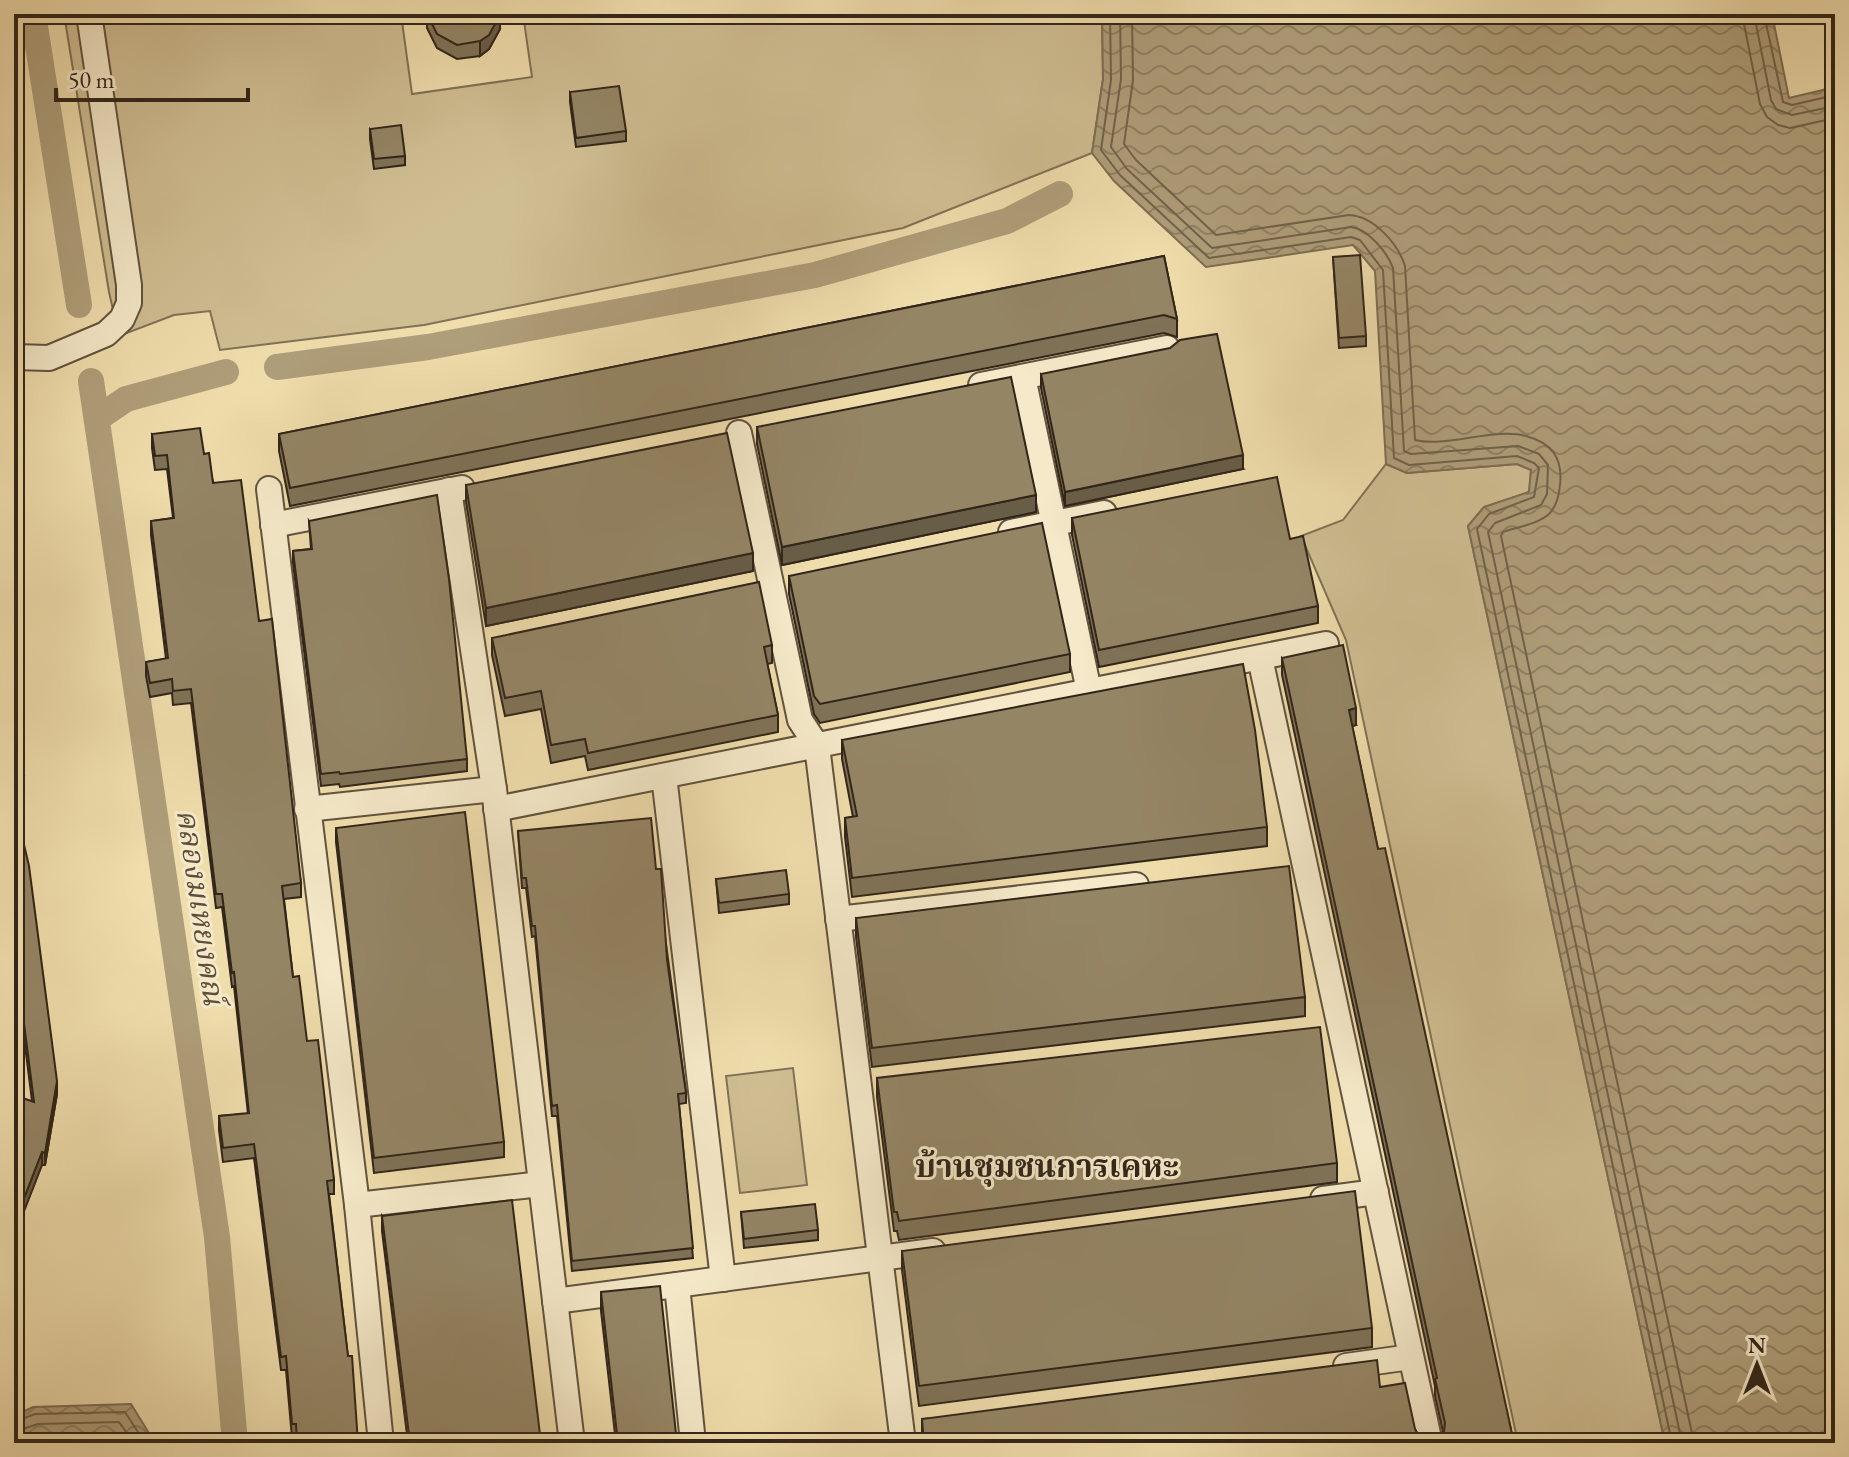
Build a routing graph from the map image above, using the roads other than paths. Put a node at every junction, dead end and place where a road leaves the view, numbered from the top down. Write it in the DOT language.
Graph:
graph roads {
  1 [pos="89,14"];
  2 [pos="1167,348"];
  3 [pos="14,357"];
  4 [pos="1023,377"];
  5 [pos="963,389"];
  6 [pos="769,427"];
  7 [pos="480,484"];
  8 [pos="269,489"];
  9 [pos="449,490"];
  10 [pos="1130,508"];
  11 [pos="1054,523"];
  12 [pos="273,525"];
  13 [pos="994,536"];
  14 [pos="800,576"];
  15 [pos="771,582"];
  16 [pos="741,588"];
  17 [pos="502,638"];
  18 [pos="472,644"];
  19 [pos="1326,644"];
  20 [pos="1260,658"];
  21 [pos="1089,691"];
  22 [pos="817,746"];
  23 [pos="664,776"];
  24 [pos="495,799"];
  25 [pos="307,809"];
  26 [pos="1305,865"];
  27 [pos="1274,869"];
  28 [pos="1165,881"];
  29 [pos="838,919"];
  30 [pos="1340,1027"];
  31 [pos="1309,1030"];
  32 [pos="541,1184"];
  33 [pos="1376,1192"];
  34 [pos="1298,1202"];
  35 [pos="357,1205"];
  36 [pos="958,1248"];
  37 [pos="880,1258"];
  38 [pos="723,1279"];
  39 [pos="677,1285"];
  40 [pos="555,1301"];
  41 [pos="1411,1357"];
  42 [pos="1318,1369"];
  43 [pos="907,1429"];
  44 [pos="381,1443"];
  45 [pos="572,1443"];
  46 [pos="693,1443"];
  47 [pos="1430,1443"];
  1 -- 3 [label="street"];
  2 -- 4 [label="street"];
  4 -- 5 [label="street"];
  4 -- 11 [label="street"];
  6 -- 15 [label="street"];
  7 -- 9 [label="street"];
  8 -- 12 [label="street"];
  9 -- 12 [label="street"];
  9 -- 18 [label="street"];
  10 -- 11 [label="street"];
  11 -- 13 [label="street"];
  11 -- 21 [label="street"];
  12 -- 25 [label="street"];
  14 -- 15 [label="street"];
  15 -- 16 [label="street"];
  15 -- 22 [label="street"];
  17 -- 18 [label="street"];
  18 -- 24 [label="street"];
  19 -- 20 [label="street"];
  20 -- 21 [label="street"];
  20 -- 26 [label="street"];
  21 -- 22 [label="street"];
  22 -- 23 [label="street"];
  22 -- 29 [label="street"];
  23 -- 24 [label="street"];
  23 -- 38 [label="street"];
  24 -- 25 [label="street"];
  24 -- 32 [label="street"];
  25 -- 35 [label="street"];
  26 -- 27 [label="street"];
  26 -- 30 [label="street"];
  28 -- 29 [label="street"];
  29 -- 37 [label="street"];
  30 -- 31 [label="street"];
  30 -- 33 [label="street"];
  32 -- 35 [label="street"];
  32 -- 40 [label="street"];
  33 -- 34 [label="street"];
  33 -- 41 [label="street"];
  35 -- 44 [label="street"];
  36 -- 37 [label="street"];
  37 -- 38 [label="street"];
  37 -- 43 [label="street"];
  38 -- 39 [label="street"];
  39 -- 40 [label="street"];
  39 -- 46 [label="street"];
  40 -- 45 [label="street"];
  41 -- 42 [label="street"];
  41 -- 47 [label="street"];
}
